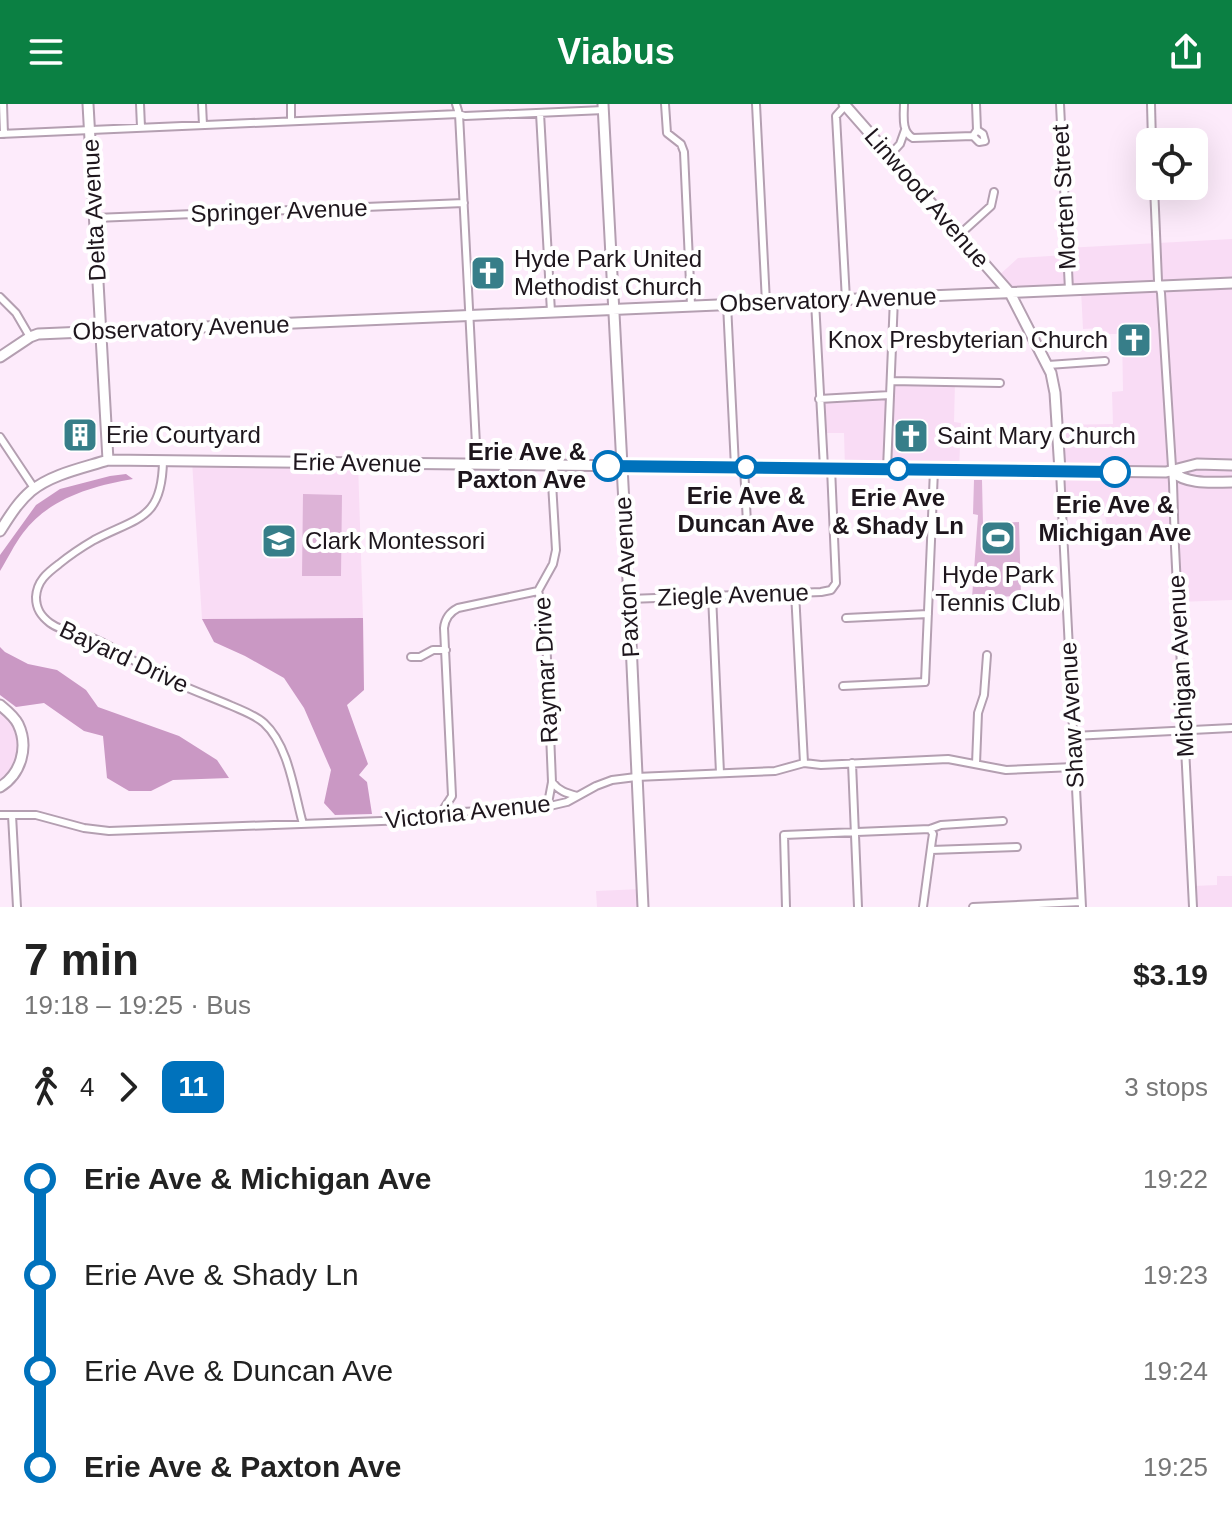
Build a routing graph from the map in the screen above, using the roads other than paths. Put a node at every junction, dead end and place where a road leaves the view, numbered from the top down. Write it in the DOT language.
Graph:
graph roads {
  1 [pos="3,104"];
  2 [pos="88,104"];
  3 [pos="140,104"];
  4 [pos="202,104"];
  5 [pos="291,104"];
  6 [pos="456,104"];
  7 [pos="665,104"];
  8 [pos="756,104"];
  9 [pos="904,104"];
  10 [pos="976,104"];
  11 [pos="1060,104"];
  12 [pos="1151,104"];
  13 [pos="844,105"];
  14 [pos="603,107"];
  15 [pos="540,113"];
  16 [pos="459,114"];
  17 [pos="291,121"];
  18 [pos="203,125"];
  19 [pos="141,127"];
  20 [pos="1152,128"];
  21 [pos="89,129"];
  22 [pos="905,130"];
  23 [pos="2,134"];
  24 [pos="913,138"];
  25 [pos="900,144"];
  26 [pos="890,155"];
  27 [pos="994,192"];
  28 [pos="1155,200"];
  29 [pos="464,203"];
  30 [pos="95,218"];
  31 [pos="959,235"];
  32 [pos="1232,283"];
  33 [pos="1160,287"];
  34 [pos="1069,290"];
  35 [pos="1010,293"];
  36 [pos="0,297"];
  37 [pos="894,298"];
  38 [pos="846,300"];
  39 [pos="815,301"];
  40 [pos="766,303"];
  41 [pos="727,304"];
  42 [pos="691,305"];
  43 [pos="614,310"];
  44 [pos="551,312"];
  45 [pos="469,316"];
  46 [pos="100,332"];
  47 [pos="30,337"];
  48 [pos="0,357"];
  49 [pos="1105,361"];
  50 [pos="1048,365"];
  51 [pos="891,381"];
  52 [pos="1000,383"];
  53 [pos="890,395"];
  54 [pos="819,399"];
  55 [pos="0,437"];
  56 [pos="108,460"];
  57 [pos="163,461"];
  58 [pos="477,464"];
  59 [pos="1197,464"];
  60 [pos="1232,465"];
  61 [pos="551,466"];
  62 [pos="621,466"];
  63 [pos="740,467"];
  64 [pos="827,468"];
  65 [pos="887,469"];
  66 [pos="934,470"];
  67 [pos="1060,471"];
  68 [pos="1172,472"];
  69 [pos="1198,482"];
  70 [pos="1232,482"];
  71 [pos="34,488"];
  72 [pos="747,523"];
  73 [pos="0,531"];
  74 [pos="538,591"];
  75 [pos="795,592"];
  76 [pos="712,595"];
  77 [pos="629,599"];
  78 [pos="928,614"];
  79 [pos="846,618"];
  80 [pos="446,650"];
  81 [pos="987,655"];
  82 [pos="411,657"];
  83 [pos="843,686"];
  84 [pos="0,705"];
  85 [pos="1232,728"];
  86 [pos="1185,731"];
  87 [pos="1073,736"];
  88 [pos="804,763"];
  89 [pos="852,763"];
  90 [pos="976,764"];
  91 [pos="1074,767"];
  92 [pos="720,773"];
  93 [pos="636,777"];
  94 [pos="552,782"];
  95 [pos="0,787"];
  96 [pos="577,796"];
  97 [pos="456,801"];
  98 [pos="537,809"];
  99 [pos="470,811"];
  100 [pos="0,815"];
  101 [pos="12,815"];
  102 [pos="438,815"];
  103 [pos="1003,821"];
  104 [pos="303,824"];
  105 [pos="930,829"];
  106 [pos="855,832"];
  107 [pos="1017,847"];
  108 [pos="931,850"];
  109 [pos="1082,905"];
  110 [pos="17,907"];
  111 [pos="643,907"];
  112 [pos="786,907"];
  113 [pos="858,907"];
  114 [pos="923,907"];
  115 [pos="973,907"];
  116 [pos="1193,907"];
  1 -- 23 [label="street"];
  2 -- 21 [label="street, Delta Avenue"];
  3 -- 19 [label="street"];
  4 -- 18 [label="street"];
  5 -- 17 [label="street"];
  6 -- 16 [label="street"];
  7 -- 42 [label="street"];
  8 -- 40 [label="street"];
  9 -- 22 [label="street"];
  10 -- 24 [label="street"];
  11 -- 34 [label="street, Morten Street"];
  12 -- 20 [label="street"];
  13 -- 26 [label="street, Linwood Avenue"];
  13 -- 38 [label="street"];
  14 -- 15 [label="street"];
  14 -- 43 [label="street, Paxton Avenue"];
  15 -- 16 [label="street"];
  15 -- 44 [label="street"];
  16 -- 17 [label="street"];
  16 -- 29 [label="street"];
  17 -- 18 [label="street"];
  18 -- 19 [label="street"];
  19 -- 21 [label="street"];
  21 -- 23 [label="street"];
  21 -- 30 [label="street, Delta Avenue"];
  22 -- 24 [label="street"];
  22 -- 25 [label="street"];
  24 -- 25 [label="street"];
  25 -- 26 [label="street"];
  26 -- 31 [label="street, Linwood Avenue"];
  27 -- 31 [label="street"];
  28 -- 33 [label="street, Michigan Avenue"];
  29 -- 30 [label="street, Springer Avenue"];
  29 -- 45 [label="street"];
  30 -- 46 [label="street, Delta Avenue"];
  31 -- 35 [label="street, Linwood Avenue"];
  32 -- 33 [label="street, Observatory Avenue"];
  33 -- 34 [label="street, Observatory Avenue"];
  33 -- 68 [label="street, Michigan Avenue"];
  34 -- 35 [label="street, Observatory Avenue"];
  35 -- 37 [label="street, Observatory Avenue"];
  35 -- 50 [label="street, Shaw Avenue"];
  36 -- 47 [label="street"];
  37 -- 38 [label="street, Observatory Avenue"];
  37 -- 51 [label="street"];
  38 -- 39 [label="street, Observatory Avenue"];
  39 -- 40 [label="street, Observatory Avenue"];
  39 -- 54 [label="street"];
  40 -- 41 [label="street, Observatory Avenue"];
  41 -- 42 [label="street, Observatory Avenue"];
  41 -- 63 [label="street"];
  42 -- 43 [label="street, Observatory Avenue"];
  43 -- 44 [label="street, Observatory Avenue"];
  43 -- 62 [label="street, Paxton Avenue"];
  44 -- 45 [label="street, Observatory Avenue"];
  45 -- 46 [label="street, Observatory Avenue"];
  45 -- 58 [label="street"];
  46 -- 47 [label="street, Observatory Avenue"];
  46 -- 56 [label="street, Delta Avenue"];
  47 -- 48 [label="street, Observatory Avenue"];
  49 -- 50 [label="street"];
  50 -- 67 [label="street, Shaw Avenue"];
  51 -- 52 [label="street"];
  51 -- 53 [label="street"];
  53 -- 54 [label="street"];
  53 -- 65 [label="street"];
  54 -- 64 [label="street"];
  55 -- 71 [label="street"];
  56 -- 57 [label="street, Erie Avenue"];
  56 -- 71 [label="street, Erie Avenue"];
  57 -- 58 [label="street, Erie Avenue"];
  57 -- 104 [label="street, Bayard Drive"];
  58 -- 61 [label="street, Erie Avenue"];
  59 -- 60 [label="street, Erie Avenue"];
  59 -- 68 [label="street, Erie Avenue"];
  59 -- 69 [label="street"];
  61 -- 62 [label="street, Erie Avenue"];
  61 -- 74 [label="street, Raymar Drive"];
  62 -- 63 [label="street, Erie Avenue"];
  62 -- 77 [label="street, Paxton Avenue"];
  63 -- 64 [label="street, Erie Avenue"];
  63 -- 72 [label="street"];
  64 -- 65 [label="street, Erie Avenue"];
  64 -- 75 [label="street, Ziegle Avenue"];
  65 -- 66 [label="street, Erie Avenue"];
  66 -- 67 [label="street, Erie Avenue"];
  66 -- 78 [label="street"];
  67 -- 68 [label="street, Erie Avenue"];
  67 -- 87 [label="street, Shaw Avenue"];
  68 -- 69 [label="street, Erie Avenue"];
  68 -- 86 [label="street, Michigan Avenue"];
  69 -- 70 [label="street, Erie Avenue"];
  71 -- 73 [label="street, Erie Avenue"];
  74 -- 80 [label="street"];
  74 -- 94 [label="street, Raymar Drive"];
  75 -- 76 [label="street, Ziegle Avenue"];
  75 -- 88 [label="street"];
  76 -- 77 [label="street, Ziegle Avenue"];
  76 -- 92 [label="street"];
  77 -- 93 [label="street, Paxton Avenue"];
  78 -- 79 [label="street"];
  78 -- 83 [label="street"];
  80 -- 82 [label="street"];
  80 -- 97 [label="street"];
  81 -- 90 [label="street"];
  84 -- 95 [label="street"];
  85 -- 86 [label="street"];
  86 -- 87 [label="street"];
  86 -- 116 [label="street, Michigan Avenue"];
  87 -- 91 [label="street, Shaw Avenue"];
  88 -- 89 [label="street, Victoria Avenue"];
  88 -- 92 [label="street, Victoria Avenue"];
  89 -- 90 [label="street, Victoria Avenue"];
  89 -- 106 [label="street"];
  90 -- 91 [label="street, Victoria Avenue"];
  91 -- 109 [label="street, Shaw Avenue"];
  92 -- 93 [label="street, Victoria Avenue"];
  93 -- 96 [label="street, Victoria Avenue"];
  93 -- 111 [label="street, Paxton Avenue"];
  94 -- 96 [label="street"];
  94 -- 98 [label="street"];
  96 -- 98 [label="street, Victoria Avenue"];
  97 -- 99 [label="street"];
  97 -- 102 [label="street"];
  98 -- 99 [label="street, Victoria Avenue"];
  99 -- 102 [label="street, Victoria Avenue"];
  100 -- 101 [label="street, Victoria Avenue"];
  101 -- 104 [label="street, Victoria Avenue"];
  101 -- 110 [label="street"];
  102 -- 104 [label="street, Victoria Avenue"];
  103 -- 105 [label="street"];
  105 -- 106 [label="street"];
  105 -- 108 [label="street"];
  106 -- 112 [label="street"];
  106 -- 113 [label="street"];
  107 -- 108 [label="street"];
  108 -- 114 [label="street"];
  109 -- 115 [label="street"];
}
